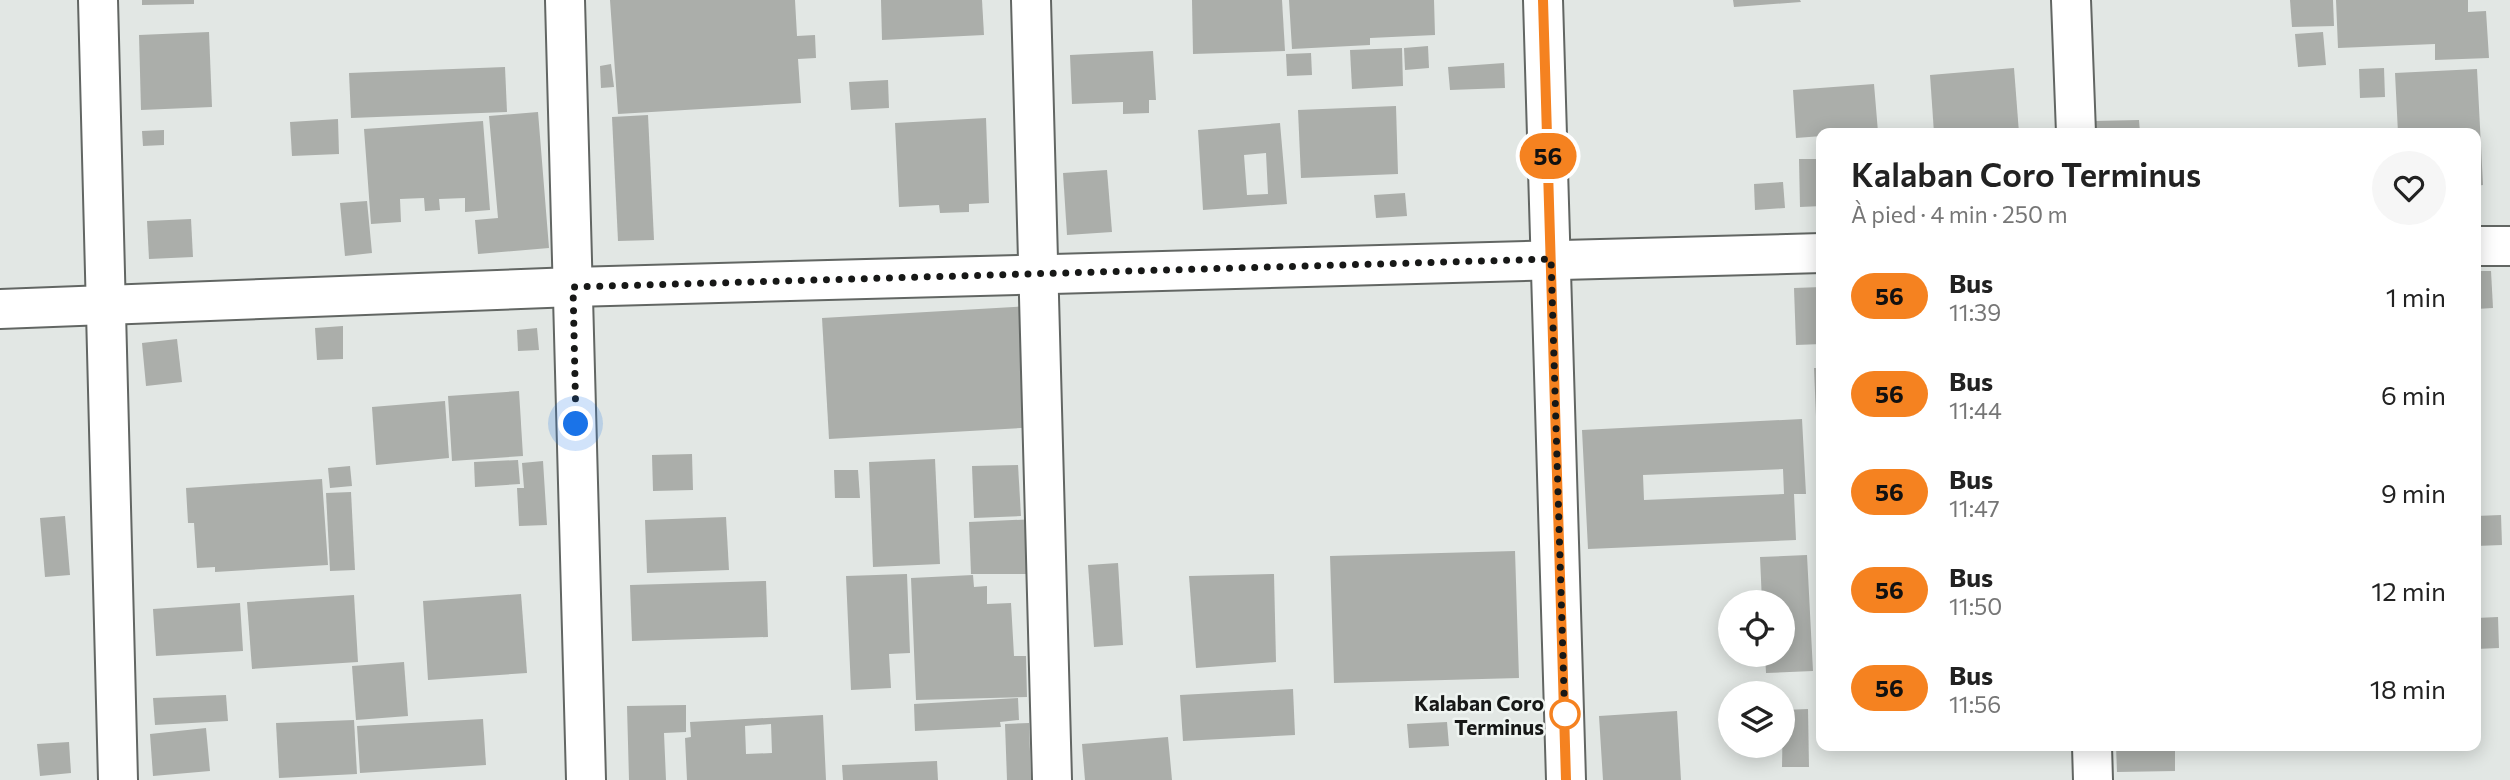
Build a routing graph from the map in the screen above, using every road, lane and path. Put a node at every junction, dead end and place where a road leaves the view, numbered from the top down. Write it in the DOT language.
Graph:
graph roads {
  1 [pos="98,0"];
  2 [pos="565,0"];
  3 [pos="1031,0"];
  4 [pos="1544,0"];
  5 [pos="2071,0"];
  6 [pos="2076,128"];
  7 [pos="2481,246"];
  8 [pos="2510,246"];
  9 [pos="1816,253"];
  10 [pos="1551,259"];
  11 [pos="1038,274"];
  12 [pos="573,287"];
  13 [pos="106,305"];
  14 [pos="0,309"];
  15 [pos="2092,751"];
  16 [pos="118,780"];
  17 [pos="586,780"];
  18 [pos="1052,780"];
  19 [pos="1566,780"];
  20 [pos="2093,780"];
  1 -- 13 [label="street"];
  2 -- 12 [label="street"];
  3 -- 11 [label="street"];
  4 -- 10 [label="street"];
  5 -- 6 [label="street"];
  7 -- 8 [label="street"];
  9 -- 10 [label="street"];
  10 -- 11 [label="street"];
  10 -- 19 [label="street"];
  11 -- 12 [label="street"];
  11 -- 18 [label="street"];
  12 -- 13 [label="street"];
  12 -- 17 [label="street"];
  13 -- 14 [label="street"];
  13 -- 16 [label="street"];
  15 -- 20 [label="street"];
}
